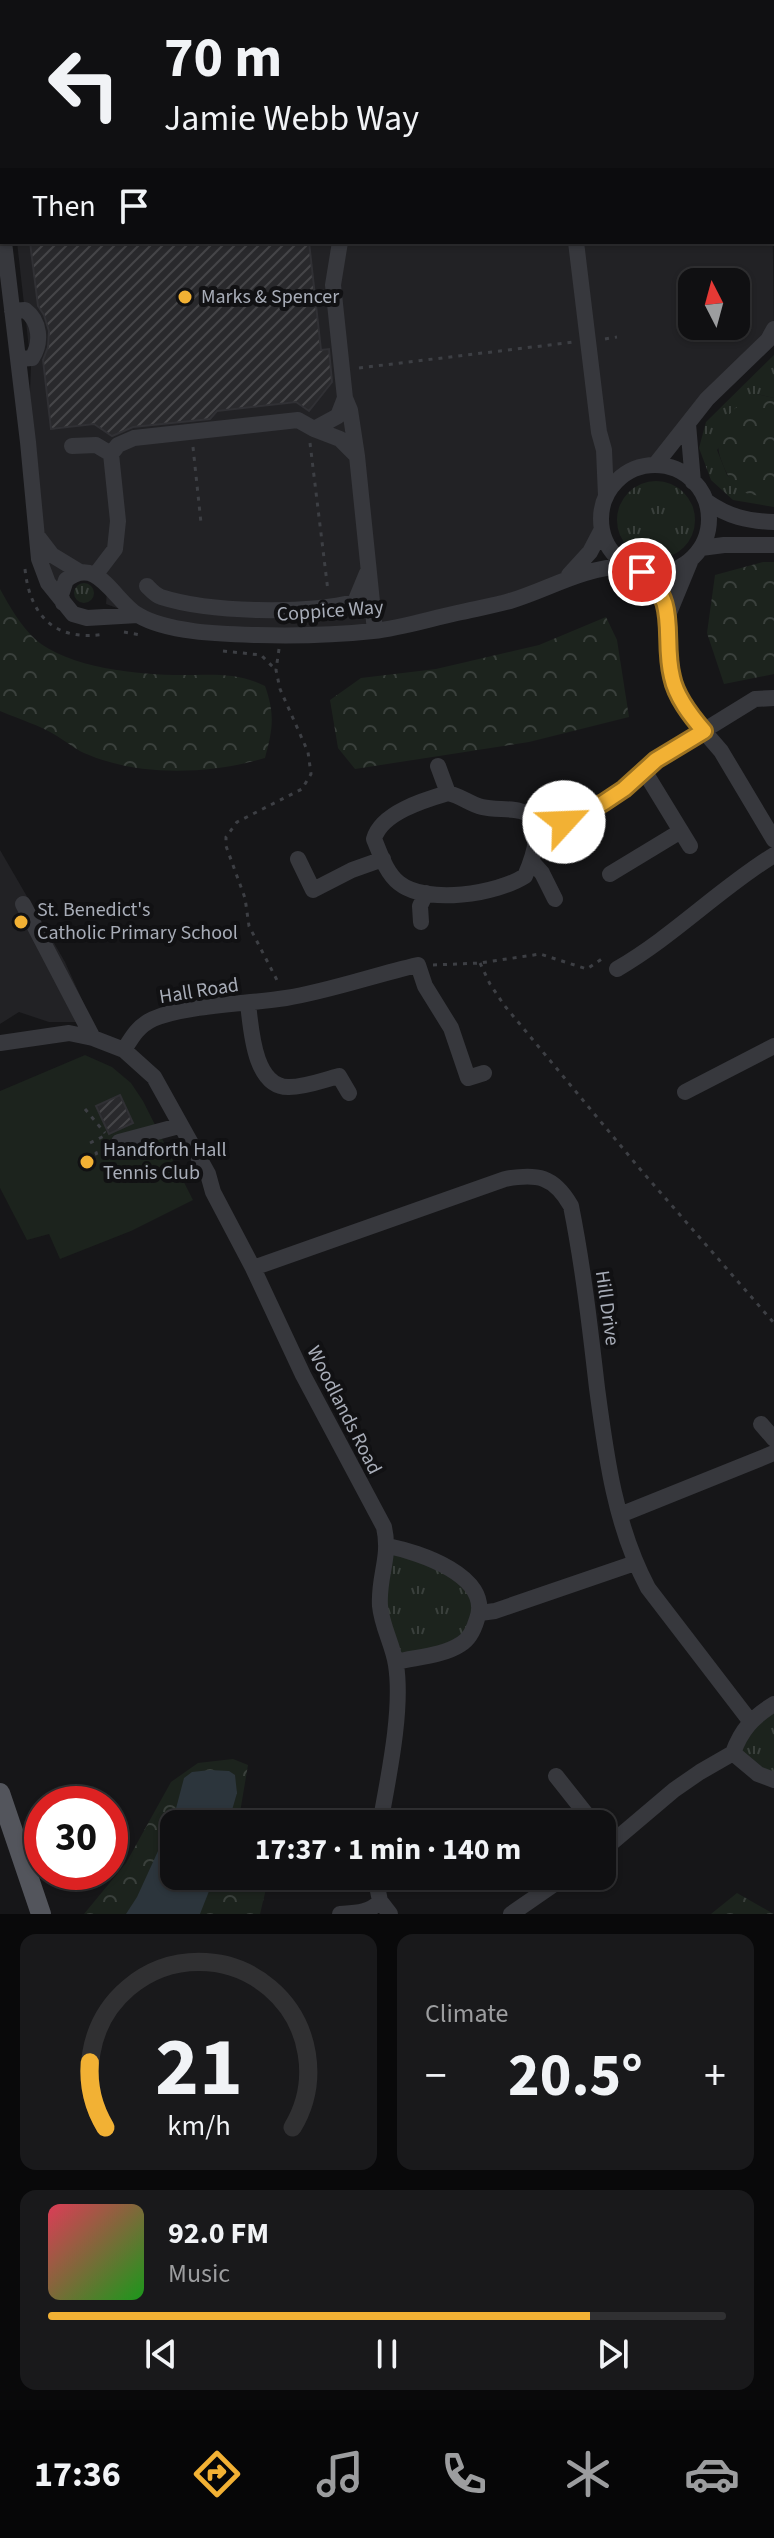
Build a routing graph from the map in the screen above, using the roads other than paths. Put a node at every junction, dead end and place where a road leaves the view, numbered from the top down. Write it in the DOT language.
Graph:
graph roads {
  1 [pos="3,244"];
  2 [pos="340,244"];
  3 [pos="576,244"];
  4 [pos="774,329"];
  5 [pos="345,398"];
  6 [pos="688,424"];
  7 [pos="311,428"];
  8 [pos="72,446"];
  9 [pos="604,450"];
  10 [pos="111,454"];
  11 [pos="357,456"];
  12 [pos="655,465"];
  13 [pos="635,468"];
  14 [pos="693,482"];
  15 [pos="606,496"];
  16 [pos="706,501"];
  17 [pos="774,522"];
  18 [pos="601,531"];
  19 [pos="39,538"];
  20 [pos="774,545"];
  21 [pos="696,554"];
  22 [pos="634,569"];
  23 [pos="368,572"];
  24 [pos="94,577"];
  25 [pos="568,577"];
  26 [pos="147,586"];
  27 [pos="63,603"];
  28 [pos="669,613"];
  29 [pos="138,615"];
  30 [pos="94,616"];
  31 [pos="375,631"];
  32 [pos="774,698"];
  33 [pos="704,731"];
  34 [pos="438,766"];
  35 [pos="643,769"];
  36 [pos="448,793"];
  37 [pos="537,833"];
  38 [pos="774,840"];
  39 [pos="774,855"];
  40 [pos="298,859"];
  41 [pos="383,859"];
  42 [pos="532,862"];
  43 [pos="610,874"];
  44 [pos="426,893"];
  45 [pos="555,899"];
  46 [pos="23,904"];
  47 [pos="421,922"];
  48 [pos="614,961"];
  49 [pos="248,1003"];
  50 [pos="93,1038"];
  51 [pos="0,1043"];
  52 [pos="774,1046"];
  53 [pos="124,1050"];
  54 [pos="484,1073"];
  55 [pos="685,1092"];
  56 [pos="349,1093"];
  57 [pos="179,1126"];
  58 [pos="113,1139"];
  59 [pos="253,1268"];
  60 [pos="761,1424"];
  61 [pos="774,1439"];
  62 [pos="774,1453"];
  63 [pos="620,1515"];
  64 [pos="388,1546"];
  65 [pos="635,1563"];
  66 [pos="480,1613"];
  67 [pos="396,1662"];
  68 [pos="774,1704"];
  69 [pos="750,1721"];
  70 [pos="733,1753"];
  71 [pos="556,1776"];
  72 [pos="774,1780"];
  73 [pos="0,1793"];
  74 [pos="382,1810"];
  75 [pos="583,1810"];
  76 [pos="616,1835"];
  77 [pos="546,1890"];
  78 [pos="385,1908"];
  79 [pos="41,1914"];
  80 [pos="340,1914"];
  81 [pos="511,1914"];
  1 -- 19 [label="street"];
  2 -- 5 [label="street"];
  3 -- 9 [label="street"];
  4 -- 6 [label="street"];
  5 -- 7 [label="street"];
  5 -- 11 [label="street"];
  6 -- 12 [label="street"];
  6 -- 14 [label="street"];
  7 -- 10 [label="street"];
  7 -- 11 [label="street"];
  8 -- 10 [label="street"];
  9 -- 13 [label="street"];
  9 -- 15 [label="street"];
  10 -- 24 [label="street"];
  11 -- 23 [label="street"];
  12 -- 13 [label="street"];
  12 -- 14 [label="street"];
  13 -- 15 [label="street"];
  14 -- 16 [label="street"];
  15 -- 18 [label="street"];
  16 -- 17 [label="street"];
  16 -- 21 [label="street"];
  18 -- 22 [label="street"];
  18 -- 25 [label="street, Coppice Way"];
  19 -- 24 [label="street, Coppice Way"];
  19 -- 27 [label="street"];
  20 -- 21 [label="street"];
  21 -- 22 [label="street"];
  21 -- 28 [label="street"];
  22 -- 25 [label="street, Coppice Way"];
  22 -- 28 [label="street"];
  23 -- 26 [label="street"];
  23 -- 31 [label="street"];
  24 -- 27 [label="street"];
  24 -- 29 [label="street, Coppice Way"];
  24 -- 30 [label="street"];
  25 -- 31 [label="street, Coppice Way"];
  27 -- 30 [label="street"];
  28 -- 33 [label="street"];
  29 -- 30 [label="street, Coppice Way"];
  29 -- 31 [label="street, Coppice Way"];
  32 -- 33 [label="street"];
  33 -- 35 [label="street"];
  33 -- 38 [label="street"];
  34 -- 36 [label="street"];
  35 -- 37 [label="street"];
  35 -- 43 [label="street"];
  36 -- 37 [label="street"];
  36 -- 41 [label="street"];
  37 -- 42 [label="street"];
  39 -- 48 [label="street"];
  40 -- 41 [label="street"];
  41 -- 44 [label="street"];
  42 -- 44 [label="street"];
  42 -- 45 [label="street"];
  44 -- 47 [label="street"];
  46 -- 50 [label="street"];
  49 -- 53 [label="street, Hall Road"];
  49 -- 54 [label="street, Hall Road"];
  49 -- 56 [label="street"];
  50 -- 51 [label="street"];
  50 -- 53 [label="street"];
  52 -- 55 [label="street"];
  53 -- 57 [label="street, Woodlands Road"];
  57 -- 58 [label="street"];
  57 -- 59 [label="street, Woodlands Road"];
  59 -- 63 [label="street, Hill Drive"];
  59 -- 64 [label="street, Woodlands Road"];
  60 -- 61 [label="street"];
  62 -- 63 [label="street"];
  63 -- 65 [label="street, Hill Drive"];
  64 -- 66 [label="street"];
  64 -- 67 [label="street, Woodlands Road"];
  65 -- 66 [label="street"];
  65 -- 69 [label="street, Hill Drive"];
  66 -- 67 [label="street"];
  67 -- 74 [label="street, Woodlands Road"];
  68 -- 69 [label="street"];
  69 -- 70 [label="street"];
  70 -- 72 [label="street"];
  70 -- 76 [label="street"];
  71 -- 75 [label="street"];
  73 -- 79 [label="main road"];
  77 -- 81 [label="street"];
  78 -- 80 [label="street"];
}
